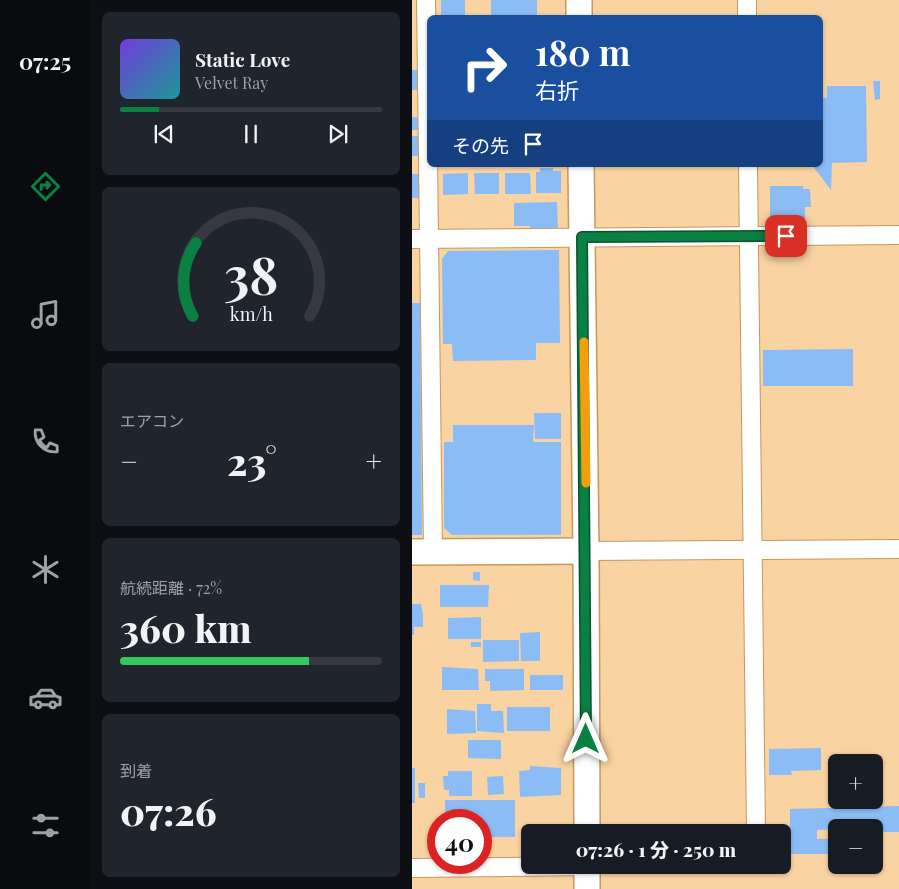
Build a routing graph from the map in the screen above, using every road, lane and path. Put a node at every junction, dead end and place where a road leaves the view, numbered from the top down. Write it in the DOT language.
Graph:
graph roads {
  1 [pos="426,0"];
  2 [pos="579,0"];
  3 [pos="747,0"];
  4 [pos="579,15"];
  5 [pos="747,15"];
  6 [pos="582,167"];
  7 [pos="748,167"];
  8 [pos="898,235"];
  9 [pos="749,236"];
  10 [pos="582,237"];
  11 [pos="420,239"];
  12 [pos="898,549"];
  13 [pos="586,551"];
  14 [pos="754,551"];
  15 [pos="423,552"];
  16 [pos="586,824"];
  17 [pos="756,824"];
  18 [pos="412,868"];
  19 [pos="521,872"];
  1 -- 11 [label="street"];
  2 -- 4 [label="street"];
  3 -- 5 [label="street"];
  6 -- 10 [label="street"];
  7 -- 9 [label="street"];
  8 -- 9 [label="street"];
  9 -- 10 [label="street"];
  9 -- 14 [label="street"];
  10 -- 11 [label="street"];
  10 -- 13 [label="street"];
  11 -- 15 [label="street"];
  12 -- 14 [label="street"];
  13 -- 14 [label="street"];
  13 -- 15 [label="street"];
  13 -- 16 [label="street"];
  14 -- 17 [label="street"];
  18 -- 19 [label="street"];
}
